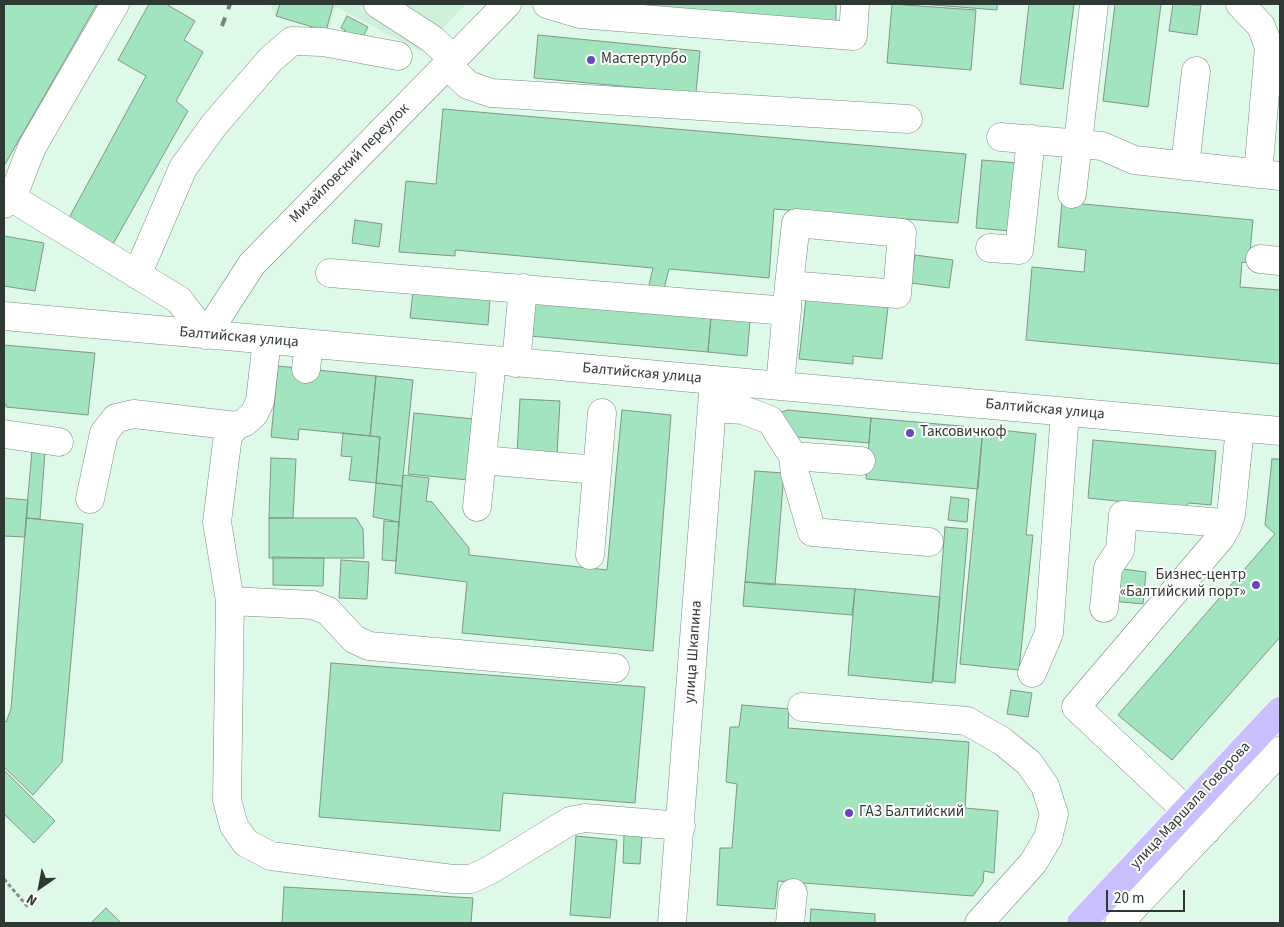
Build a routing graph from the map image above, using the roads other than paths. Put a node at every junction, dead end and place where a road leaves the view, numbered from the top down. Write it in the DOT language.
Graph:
graph roads {
  1 [pos="115,4"];
  2 [pos="378,4"];
  3 [pos="507,4"];
  4 [pos="547,4"];
  5 [pos="855,4"];
  6 [pos="1094,4"];
  7 [pos="1240,4"];
  8 [pos="398,56"];
  9 [pos="450,62"];
  10 [pos="1196,71"];
  11 [pos="908,118"];
  12 [pos="1001,136"];
  13 [pos="1031,139"];
  14 [pos="1078,144"];
  15 [pos="1185,166"];
  16 [pos="1269,175"];
  17 [pos="1072,194"];
  18 [pos="8,201"];
  19 [pos="990,248"];
  20 [pos="330,273"];
  21 [pos="137,274"];
  22 [pos="523,288"];
  23 [pos="4,316"];
  24 [pos="206,335"];
  25 [pos="267,340"];
  26 [pos="504,361"];
  27 [pos="714,380"];
  28 [pos="780,386"];
  29 [pos="712,408"];
  30 [pos="1065,412"];
  31 [pos="602,413"];
  32 [pos="236,426"];
  33 [pos="1240,428"];
  34 [pos="1280,431"];
  35 [pos="4,434"];
  36 [pos="59,442"];
  37 [pos="793,456"];
  38 [pos="482,460"];
  39 [pos="861,462"];
  40 [pos="597,470"];
  41 [pos="90,499"];
  42 [pos="477,507"];
  43 [pos="1227,526"];
  44 [pos="929,542"];
  45 [pos="590,555"];
  46 [pos="230,601"];
  47 [pos="1104,608"];
  48 [pos="615,668"];
  49 [pos="1032,673"];
  50 [pos="802,707"];
  51 [pos="1280,711"];
  52 [pos="1280,751"];
  53 [pos="1186,811"];
  54 [pos="681,826"];
  55 [pos="1207,830"];
  56 [pos="793,892"];
  57 [pos="672,923"];
  58 [pos="790,923"];
  59 [pos="979,923"];
  60 [pos="1081,923"];
  61 [pos="1119,923"];
  1 -- 18 [label="street"];
  2 -- 9 [label="street"];
  3 -- 9 [label="street, Михайловский переулок"];
  4 -- 5 [label="street"];
  6 -- 14 [label="street"];
  7 -- 16 [label="street"];
  8 -- 21 [label="street"];
  9 -- 11 [label="street"];
  9 -- 24 [label="street, Михайловский переулок"];
  10 -- 15 [label="street"];
  12 -- 13 [label="street"];
  13 -- 14 [label="street"];
  13 -- 19 [label="street"];
  14 -- 15 [label="street"];
  14 -- 17 [label="street"];
  15 -- 16 [label="street"];
  18 -- 21 [label="street"];
  20 -- 22 [label="street"];
  21 -- 24 [label="street"];
  22 -- 26 [label="street"];
  22 -- 28 [label="street"];
  23 -- 24 [label="street, Балтийская улица"];
  24 -- 25 [label="street, Балтийская улица"];
  25 -- 26 [label="street, Балтийская улица"];
  25 -- 32 [label="street"];
  26 -- 27 [label="street, Балтийская улица"];
  26 -- 38 [label="street"];
  27 -- 28 [label="street, Балтийская улица"];
  27 -- 29 [label="street, улица Шкапина"];
  28 -- 30 [label="street, Балтийская улица"];
  29 -- 37 [label="street"];
  29 -- 54 [label="street, улица Шкапина"];
  30 -- 33 [label="street, Балтийская улица"];
  30 -- 49 [label="street"];
  31 -- 40 [label="street"];
  32 -- 41 [label="street"];
  32 -- 46 [label="street"];
  33 -- 34 [label="street, Балтийская улица"];
  33 -- 43 [label="street"];
  35 -- 36 [label="street"];
  37 -- 39 [label="street"];
  37 -- 44 [label="street"];
  38 -- 40 [label="street"];
  38 -- 42 [label="street"];
  40 -- 45 [label="street"];
  43 -- 47 [label="street"];
  43 -- 53 [label="street"];
  46 -- 48 [label="street"];
  46 -- 54 [label="street"];
  50 -- 59 [label="street"];
  51 -- 53 [label="main road, улица Маршала Говорова"];
  52 -- 55 [label="street, улица Маршала Говорова"];
  53 -- 55 [label="street"];
  53 -- 60 [label="main road, улица Маршала Говорова"];
  54 -- 57 [label="street, улица Шкапина"];
  55 -- 61 [label="street, улица Маршала Говорова"];
  56 -- 58 [label="street"];
}
